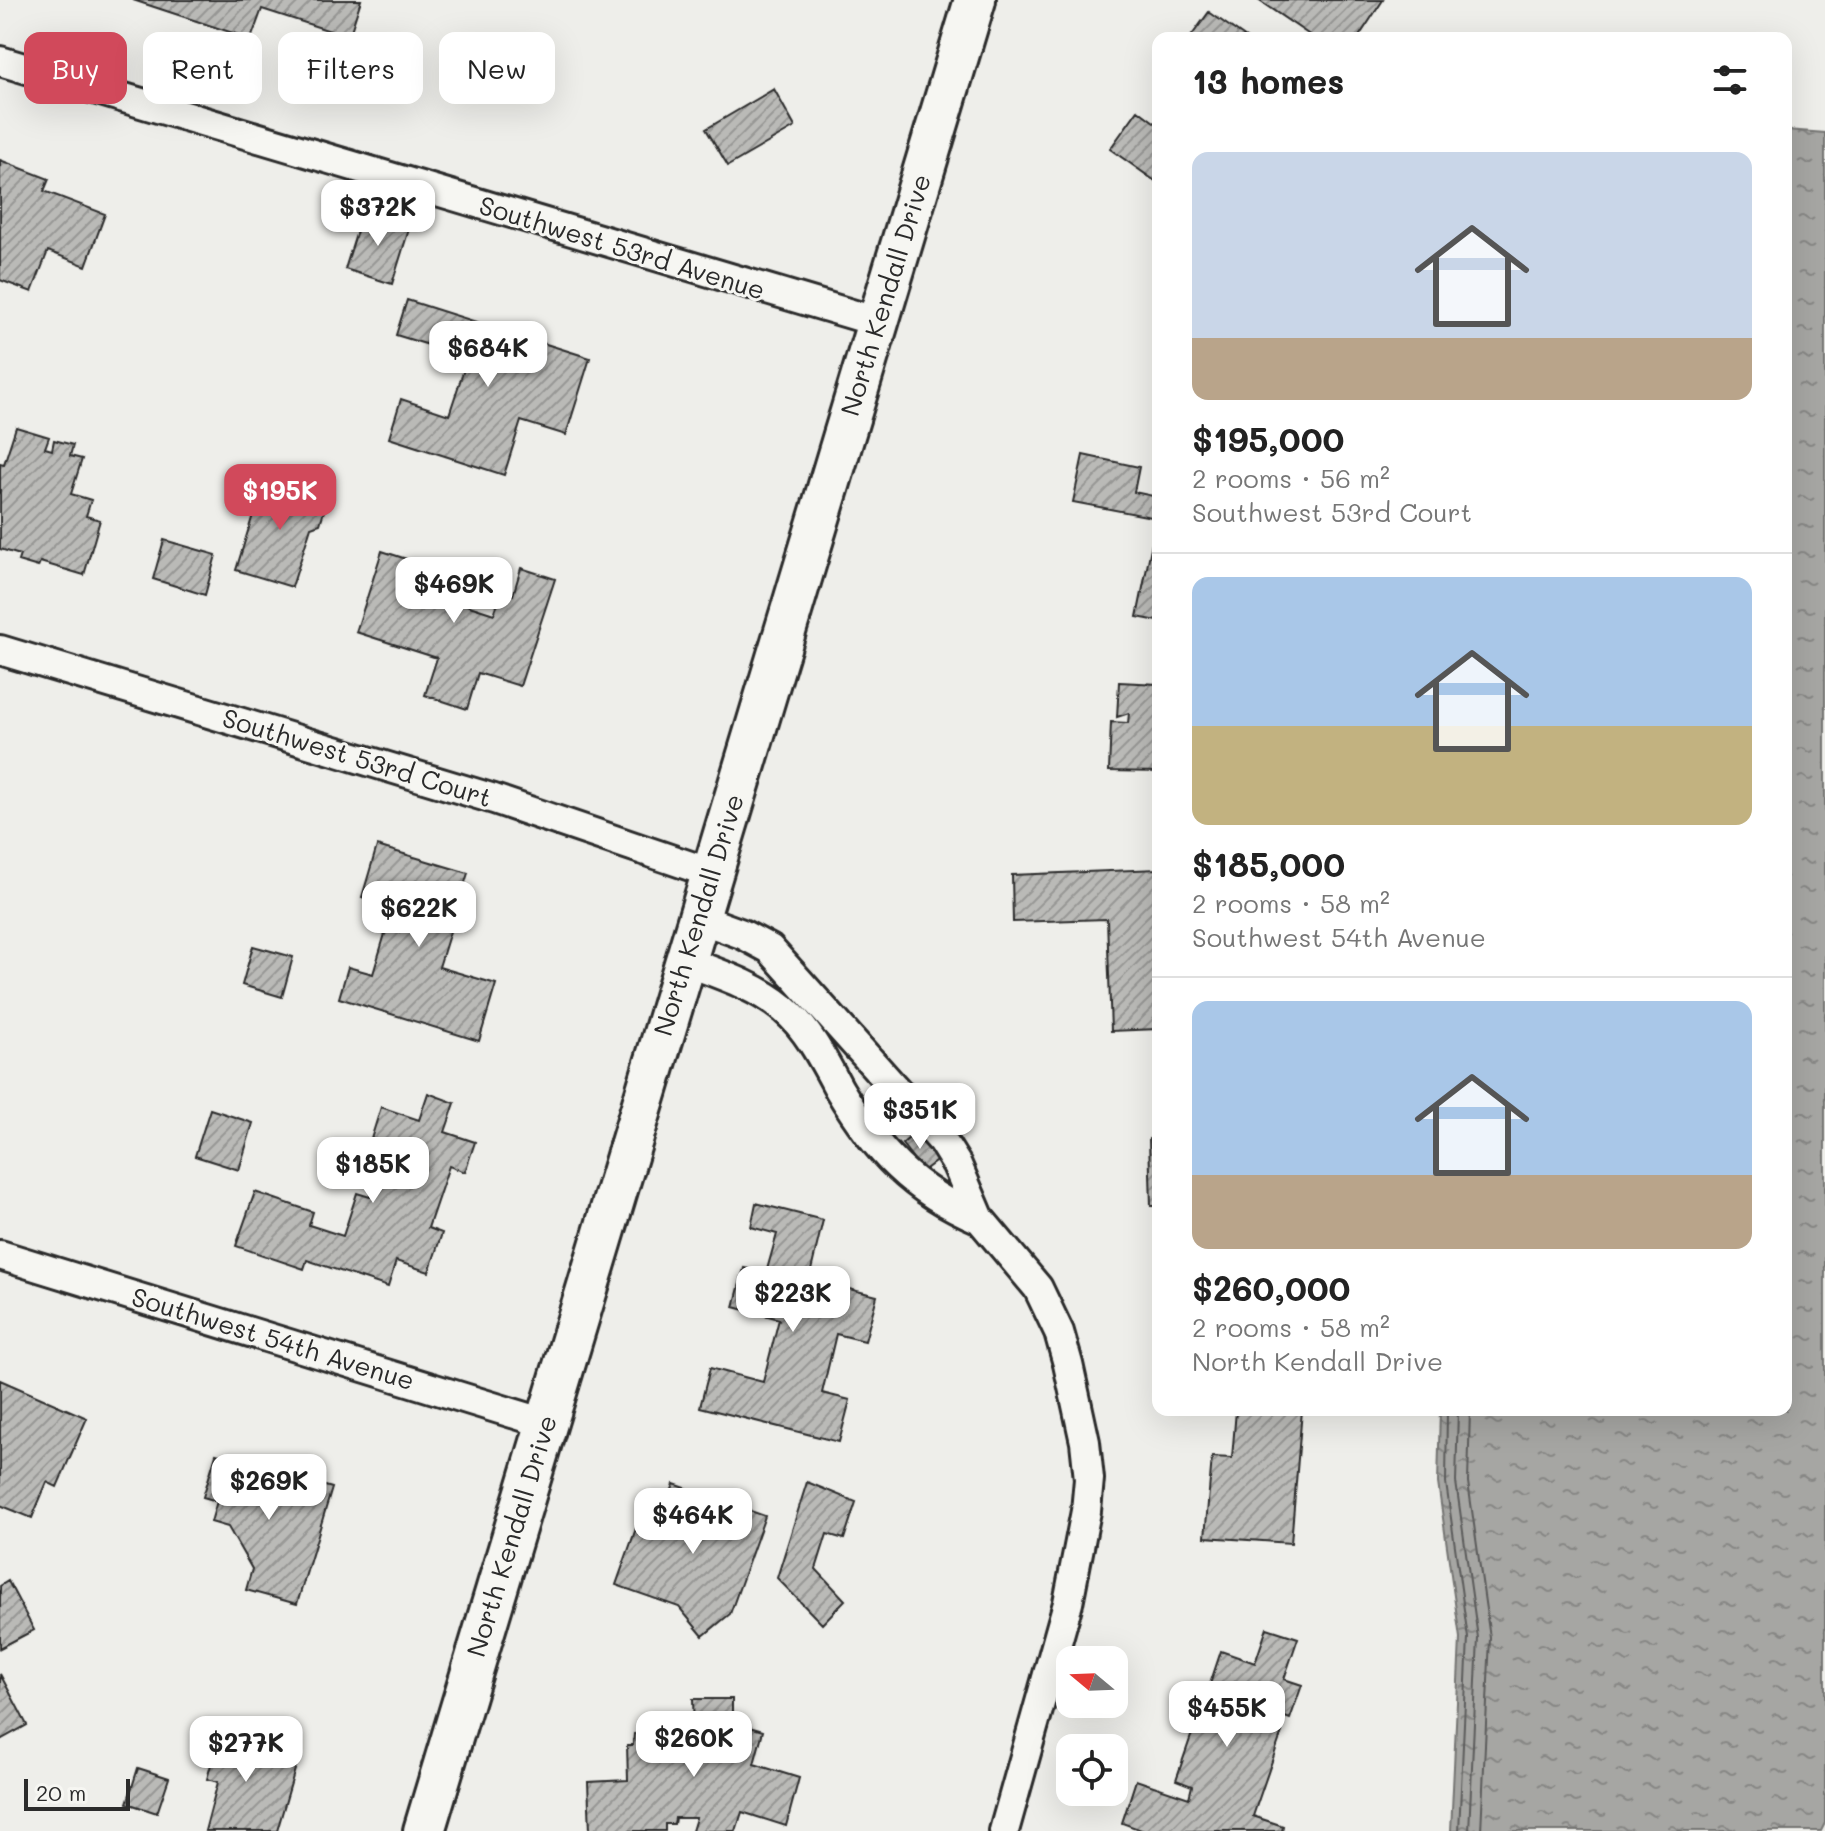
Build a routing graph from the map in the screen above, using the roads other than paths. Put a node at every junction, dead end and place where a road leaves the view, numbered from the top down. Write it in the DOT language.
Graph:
graph roads {
  1 [pos="975,0"];
  2 [pos="0,61"];
  3 [pos="878,322"];
  4 [pos="0,650"];
  5 [pos="711,873"];
  6 [pos="698,918"];
  7 [pos="685,961"];
  8 [pos="980,1219"];
  9 [pos="0,1255"];
  10 [pos="545,1423"];
  11 [pos="424,1831"];
  12 [pos="1004,1831"];
  1 -- 3 [label="street, North Kendall Drive"];
  2 -- 3 [label="street, Southwest 53rd Avenue"];
  3 -- 5 [label="street, North Kendall Drive"];
  4 -- 5 [label="street, Southwest 53rd Court"];
  5 -- 6 [label="street, North Kendall Drive"];
  6 -- 7 [label="street, North Kendall Drive"];
  6 -- 8 [label="street"];
  7 -- 8 [label="street"];
  7 -- 10 [label="street, North Kendall Drive"];
  8 -- 12 [label="street"];
  9 -- 10 [label="street, Southwest 54th Avenue"];
  10 -- 11 [label="street, North Kendall Drive"];
}
